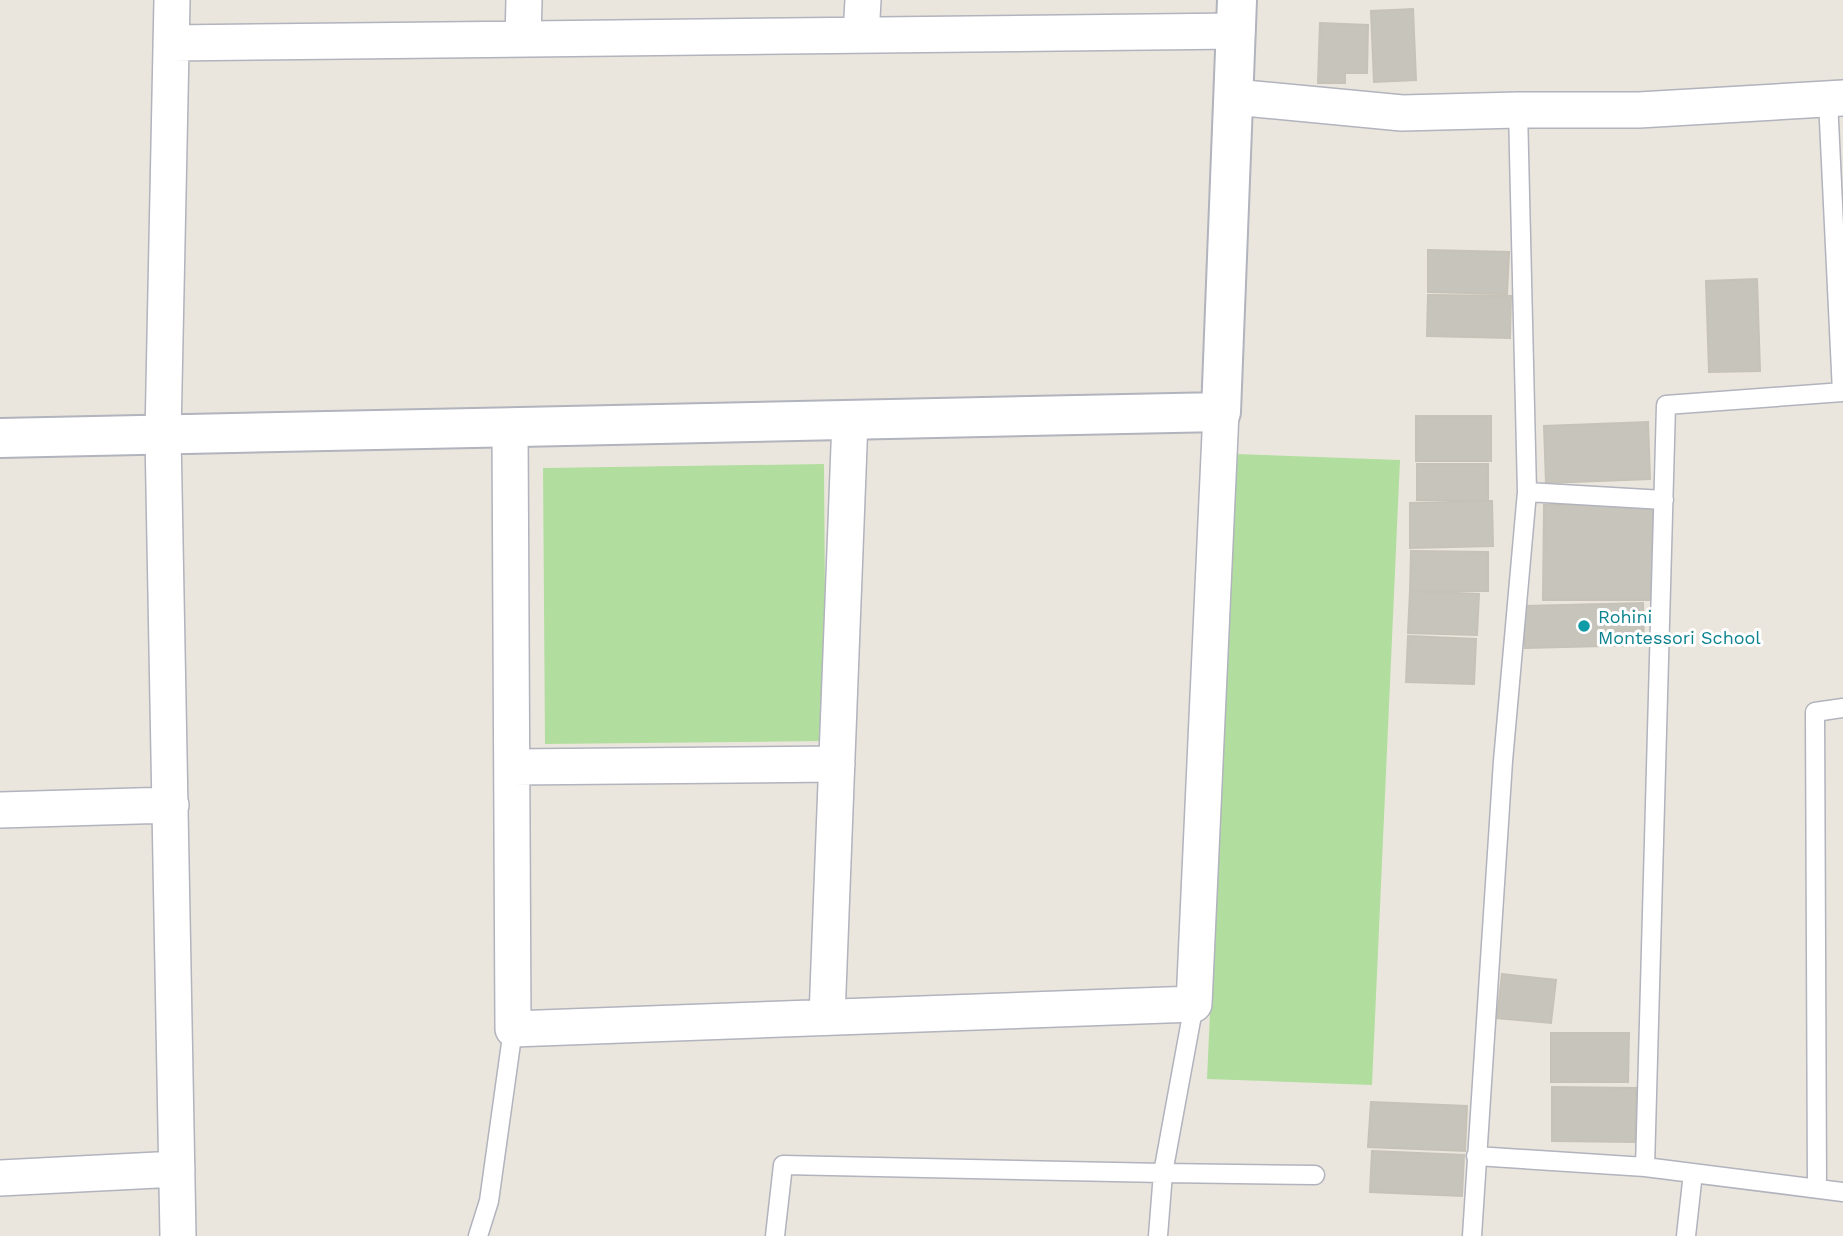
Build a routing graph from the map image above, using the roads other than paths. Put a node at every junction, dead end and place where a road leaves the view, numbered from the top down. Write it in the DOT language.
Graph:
graph roads {
  1 [pos="172,0"];
  2 [pos="524,0"];
  3 [pos="863,0"];
  4 [pos="1237,15"];
  5 [pos="861,35"];
  6 [pos="523,39"];
  7 [pos="171,43"];
  8 [pos="1234,97"];
  9 [pos="1836,99"];
  10 [pos="1518,110"];
  11 [pos="1842,392"];
  12 [pos="1221,412"];
  13 [pos="850,420"];
  14 [pos="509,427"];
  15 [pos="163,435"];
  16 [pos="0,438"];
  17 [pos="1527,492"];
  18 [pos="1664,500"];
  19 [pos="1843,708"];
  20 [pos="837,764"];
  21 [pos="512,767"];
  22 [pos="171,805"];
  23 [pos="0,810"];
  24 [pos="1194,1004"];
  25 [pos="827,1017"];
  26 [pos="513,1029"];
  27 [pos="1476,1156"];
  28 [pos="1645,1167"];
  29 [pos="177,1169"];
  30 [pos="1163,1173"];
  31 [pos="1693,1173"];
  32 [pos="1315,1175"];
  33 [pos="0,1178"];
  34 [pos="1817,1188"];
  35 [pos="1843,1192"];
  36 [pos="178,1236"];
  37 [pos="478,1236"];
  38 [pos="775,1236"];
  39 [pos="1158,1236"];
  40 [pos="1472,1236"];
  41 [pos="1686,1236"];
  1 -- 7 [label="street"];
  2 -- 6 [label="street"];
  3 -- 5 [label="street"];
  4 -- 5 [label="street"];
  4 -- 8 [label="street"];
  5 -- 6 [label="street"];
  6 -- 7 [label="street"];
  7 -- 15 [label="street"];
  8 -- 10 [label="street"];
  8 -- 12 [label="street"];
  9 -- 10 [label="street"];
  9 -- 11 [label="lane"];
  10 -- 17 [label="lane"];
  11 -- 18 [label="lane"];
  12 -- 13 [label="street"];
  12 -- 24 [label="street"];
  13 -- 14 [label="street"];
  13 -- 20 [label="street"];
  14 -- 15 [label="street"];
  14 -- 21 [label="street"];
  15 -- 16 [label="street"];
  15 -- 22 [label="street"];
  17 -- 18 [label="lane"];
  17 -- 27 [label="lane"];
  18 -- 28 [label="lane"];
  19 -- 34 [label="lane"];
  20 -- 21 [label="street"];
  20 -- 25 [label="street"];
  21 -- 26 [label="street"];
  22 -- 23 [label="street"];
  22 -- 29 [label="street"];
  24 -- 25 [label="street"];
  24 -- 30 [label="lane"];
  25 -- 26 [label="street"];
  26 -- 37 [label="lane"];
  27 -- 28 [label="lane"];
  27 -- 40 [label="lane"];
  28 -- 31 [label="lane"];
  29 -- 33 [label="street"];
  29 -- 36 [label="street"];
  30 -- 32 [label="lane"];
  30 -- 38 [label="lane"];
  30 -- 39 [label="lane"];
  31 -- 34 [label="lane"];
  31 -- 41 [label="lane"];
  34 -- 35 [label="lane"];
}
